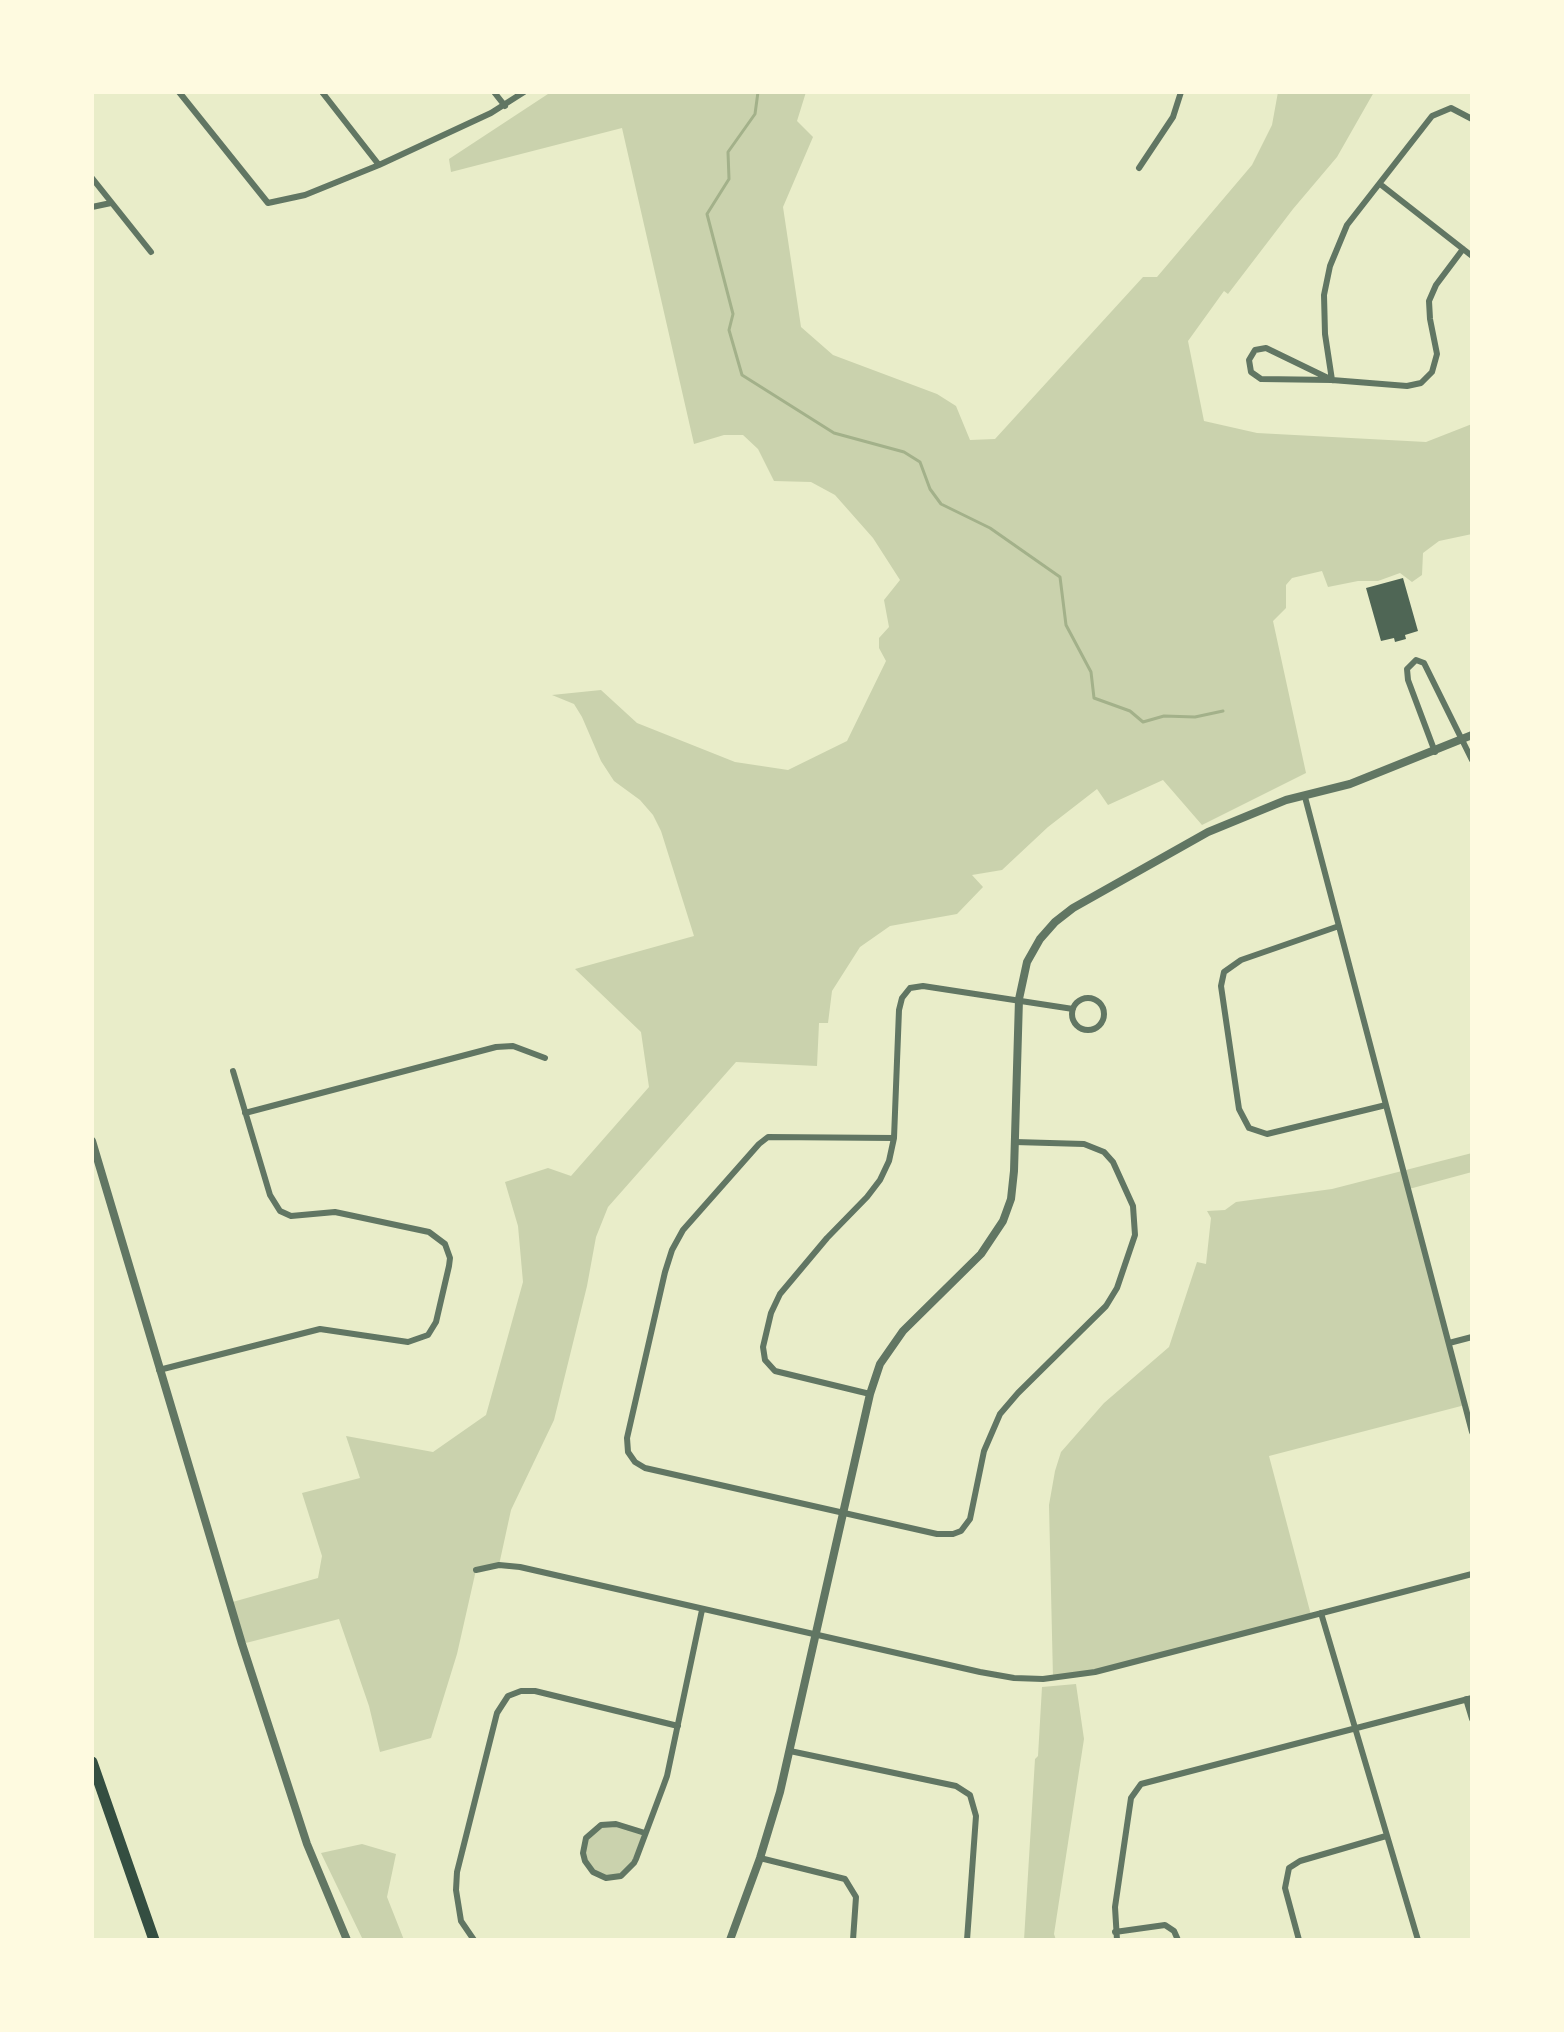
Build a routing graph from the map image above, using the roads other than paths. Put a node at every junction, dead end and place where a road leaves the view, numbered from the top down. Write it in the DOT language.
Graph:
graph roads {
  1 [pos="179,92"];
  2 [pos="322,92"];
  3 [pos="494,92"];
  4 [pos="524,92"];
  5 [pos="1181,92"];
  6 [pos="505,106"];
  7 [pos="1472,119"];
  8 [pos="379,165"];
  9 [pos="1139,168"];
  10 [pos="92,178"];
  11 [pos="1380,184"];
  12 [pos="111,203"];
  13 [pos="92,207"];
  14 [pos="1463,249"];
  15 [pos="151,252"];
  16 [pos="1472,256"];
  17 [pos="1332,380"];
  18 [pos="1472,735"];
  19 [pos="1462,741"];
  20 [pos="1435,752"];
  21 [pos="1472,760"];
  22 [pos="1305,797"];
  23 [pos="1339,926"];
  24 [pos="1019,999"];
  25 [pos="1073,1009"];
  26 [pos="545,1058"];
  27 [pos="233,1071"];
  28 [pos="1386,1105"];
  29 [pos="245,1113"];
  30 [pos="894,1138"];
  31 [pos="92,1141"];
  32 [pos="1015,1142"];
  33 [pos="1472,1337"];
  34 [pos="1449,1343"];
  35 [pos="159,1370"];
  36 [pos="870,1394"];
  37 [pos="1472,1432"];
  38 [pos="843,1513"];
  39 [pos="476,1570"];
  40 [pos="1472,1574"];
  41 [pos="702,1610"];
  42 [pos="1321,1613"];
  43 [pos="816,1636"];
  44 [pos="1469,1698"];
  45 [pos="1472,1719"];
  46 [pos="678,1726"];
  47 [pos="1356,1727"];
  48 [pos="790,1751"];
  49 [pos="92,1762"];
  50 [pos="645,1833"];
  51 [pos="1386,1836"];
  52 [pos="760,1858"];
  53 [pos="1116,1936"];
  54 [pos="154,1940"];
  55 [pos="347,1940"];
  56 [pos="474,1940"];
  57 [pos="730,1940"];
  58 [pos="853,1940"];
  59 [pos="967,1940"];
  60 [pos="1178,1940"];
  61 [pos="1299,1940"];
  62 [pos="1418,1940"];
  1 -- 8 [label="street"];
  2 -- 8 [label="street"];
  3 -- 6 [label="street"];
  4 -- 6 [label="street"];
  5 -- 9 [label="street"];
  6 -- 8 [label="street"];
  7 -- 11 [label="street"];
  10 -- 12 [label="street"];
  11 -- 14 [label="street"];
  11 -- 17 [label="street"];
  12 -- 13 [label="street"];
  12 -- 15 [label="street"];
  14 -- 16 [label="street"];
  14 -- 17 [label="street"];
  17 -- 17 [label="street"];
  18 -- 19 [label="street"];
  19 -- 20 [label="street"];
  19 -- 20 [label="street"];
  19 -- 21 [label="street"];
  20 -- 22 [label="street"];
  22 -- 23 [label="street"];
  22 -- 24 [label="street"];
  23 -- 28 [label="street"];
  23 -- 28 [label="street"];
  24 -- 25 [label="street"];
  24 -- 30 [label="street"];
  24 -- 32 [label="street"];
  25 -- 25 [label="street"];
  26 -- 29 [label="street"];
  27 -- 29 [label="street"];
  28 -- 34 [label="street"];
  29 -- 35 [label="street"];
  30 -- 36 [label="street"];
  30 -- 38 [label="street"];
  31 -- 35 [label="street"];
  32 -- 36 [label="street"];
  32 -- 38 [label="street"];
  33 -- 34 [label="street"];
  34 -- 37 [label="street"];
  35 -- 55 [label="street"];
  36 -- 38 [label="street"];
  38 -- 43 [label="street"];
  39 -- 41 [label="street"];
  40 -- 42 [label="street"];
  41 -- 43 [label="street"];
  41 -- 46 [label="street"];
  42 -- 43 [label="street"];
  42 -- 47 [label="street"];
  43 -- 48 [label="street"];
  44 -- 45 [label="street"];
  44 -- 47 [label="street"];
  46 -- 50 [label="street"];
  46 -- 56 [label="street"];
  47 -- 51 [label="street"];
  47 -- 53 [label="street"];
  48 -- 52 [label="street"];
  48 -- 59 [label="street"];
  49 -- 54 [label="highway"];
  50 -- 50 [label="street"];
  51 -- 61 [label="street"];
  51 -- 62 [label="street"];
  52 -- 57 [label="street"];
  52 -- 58 [label="street"];
  53 -- 60 [label="street"];
}
